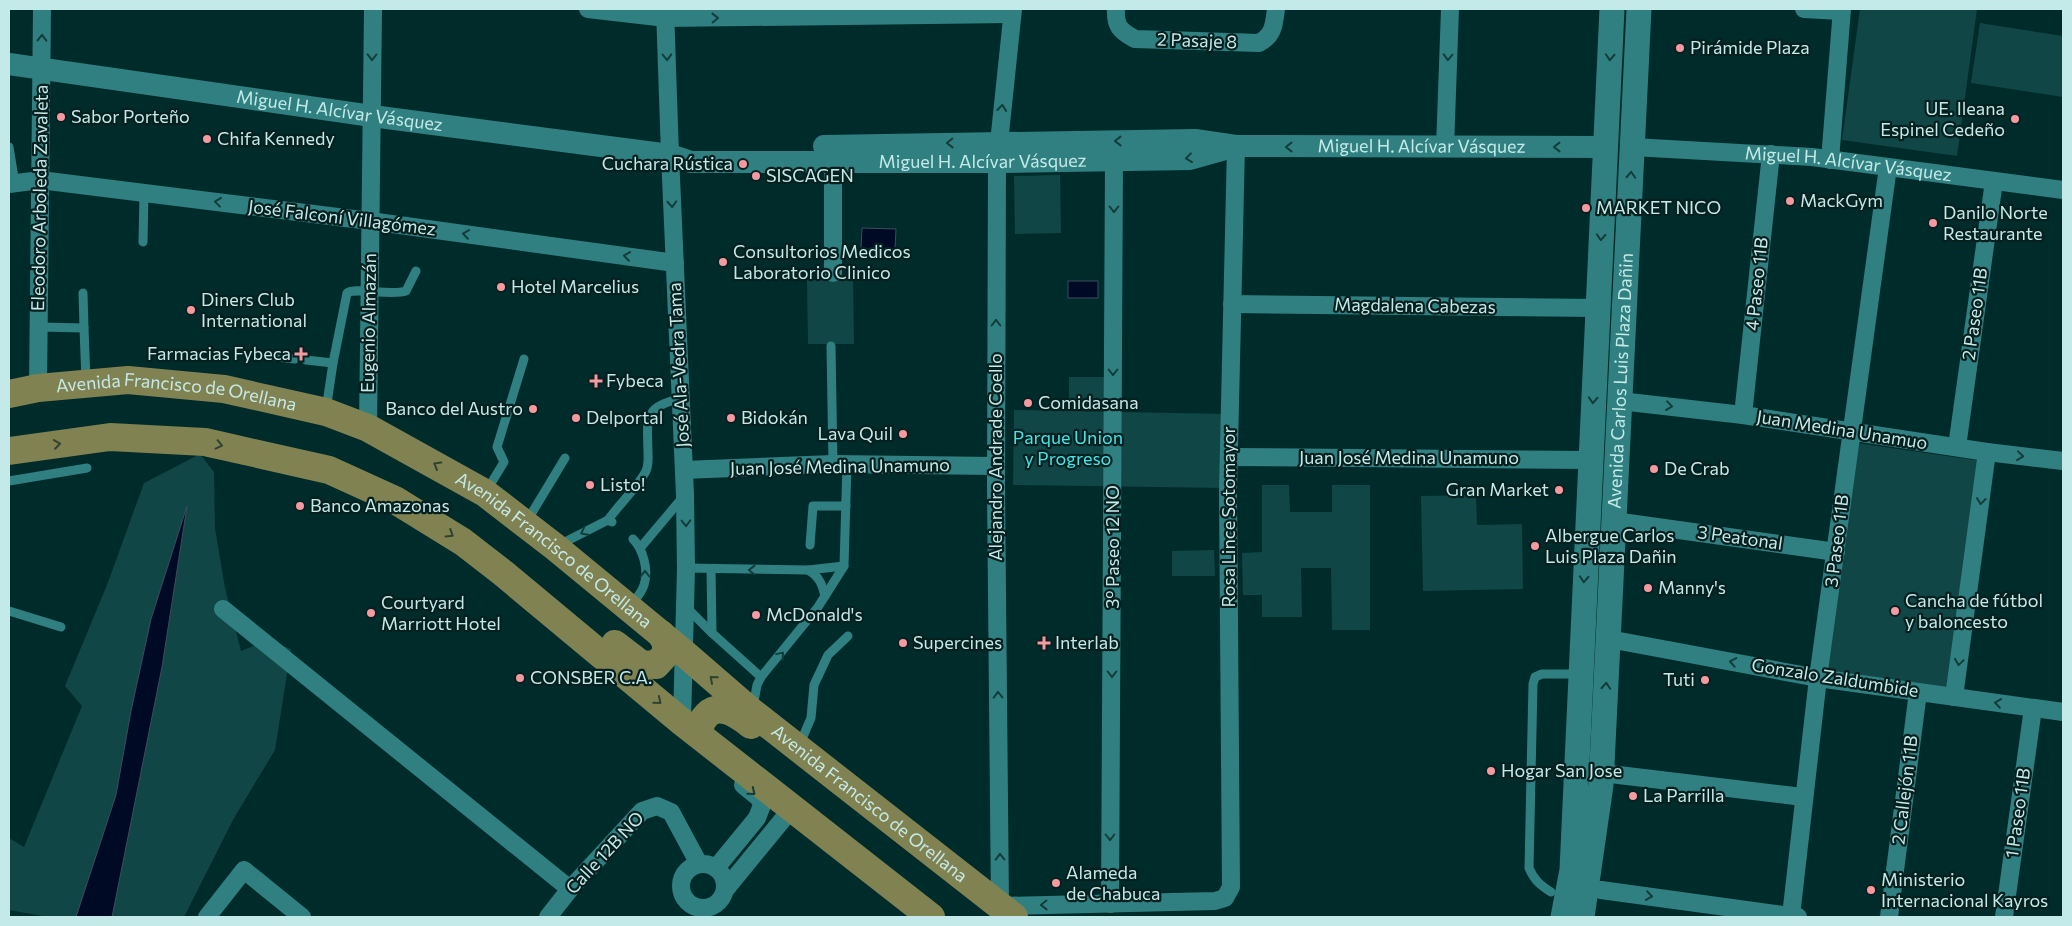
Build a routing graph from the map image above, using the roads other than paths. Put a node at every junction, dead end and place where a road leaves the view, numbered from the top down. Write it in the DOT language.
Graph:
graph roads {
  1 [pos="42,9"];
  2 [pos="373,9"];
  3 [pos="588,9"];
  4 [pos="1116,9"];
  5 [pos="1276,9"];
  6 [pos="1450,9"];
  7 [pos="1612,9"];
  8 [pos="1639,9"];
  9 [pos="1804,9"];
  10 [pos="1841,10"];
  11 [pos="1013,11"];
  12 [pos="666,14"];
  13 [pos="9,64"];
  14 [pos="42,68"];
  15 [pos="372,116"];
  16 [pos="1236,146"];
  17 [pos="1605,147"];
  18 [pos="1633,147"];
  19 [pos="9,148"];
  20 [pos="1445,148"];
  21 [pos="998,152"];
  22 [pos="1771,154"];
  23 [pos="670,155"];
  24 [pos="1830,160"];
  25 [pos="833,161"];
  26 [pos="1114,161"];
  27 [pos="1888,167"];
  28 [pos="40,180"];
  29 [pos="1994,181"];
  30 [pos="12,184"];
  31 [pos="2063,190"];
  32 [pos="144,193"];
  33 [pos="370,221"];
  34 [pos="143,242"];
  35 [pos="675,263"];
  36 [pos="416,271"];
  37 [pos="833,273"];
  38 [pos="370,292"];
  39 [pos="83,293"];
  40 [pos="1232,304"];
  41 [pos="1598,308"];
  42 [pos="39,327"];
  43 [pos="84,328"];
  44 [pos="831,346"];
  45 [pos="269,356"];
  46 [pos="295,359"];
  47 [pos="524,359"];
  48 [pos="306,360"];
  49 [pos="333,363"];
  50 [pos="86,384"];
  51 [pos="38,388"];
  52 [pos="9,394"];
  53 [pos="681,398"];
  54 [pos="1620,401"];
  55 [pos="326,412"];
  56 [pos="1743,415"];
  57 [pos="368,428"];
  58 [pos="1851,432"];
  59 [pos="1956,447"];
  60 [pos="9,451"];
  61 [pos="1987,452"];
  62 [pos="1229,457"];
  63 [pos="565,458"];
  64 [pos="1590,460"];
  65 [pos="2063,461"];
  66 [pos="840,464"];
  67 [pos="996,466"];
  68 [pos="87,468"];
  69 [pos="684,470"];
  70 [pos="9,482"];
  71 [pos="485,492"];
  72 [pos="685,495"];
  73 [pos="846,506"];
  74 [pos="1614,521"];
  75 [pos="525,523"];
  76 [pos="632,539"];
  77 [pos="810,545"];
  78 [pos="555,547"];
  79 [pos="641,547"];
  80 [pos="1836,552"];
  81 [pos="844,566"];
  82 [pos="686,568"];
  83 [pos="711,569"];
  84 [pos="808,570"];
  85 [pos="503,573"];
  86 [pos="825,596"];
  87 [pos="686,606"];
  88 [pos="223,609"];
  89 [pos="630,609"];
  90 [pos="9,611"];
  91 [pos="61,627"];
  92 [pos="712,633"];
  93 [pos="660,634"];
  94 [pos="848,636"];
  95 [pos="1608,639"];
  96 [pos="684,654"];
  97 [pos="1580,674"];
  98 [pos="761,677"];
  99 [pos="1818,678"];
  100 [pos="1918,692"];
  101 [pos="1954,697"];
  102 [pos="2033,708"];
  103 [pos="752,712"];
  104 [pos="2063,712"];
  105 [pos="690,728"];
  106 [pos="798,749"];
  107 [pos="1602,779"];
  108 [pos="1575,781"];
  109 [pos="1804,797"];
  110 [pos="860,798"];
  111 [pos="793,807"];
  112 [pos="698,864"];
  113 [pos="716,868"];
  114 [pos="570,889"];
  115 [pos="724,890"];
  116 [pos="1601,890"];
  117 [pos="1551,892"];
  118 [pos="686,898"];
  119 [pos="1110,904"];
  120 [pos="706,912"];
  121 [pos="1007,912"];
  122 [pos="1756,914"];
  123 [pos="927,916"];
  124 [pos="207,917"];
  125 [pos="302,917"];
  126 [pos="548,917"];
  127 [pos="684,917"];
  128 [pos="1095,917"];
  129 [pos="1545,917"];
  130 [pos="1563,917"];
  131 [pos="1582,917"];
  132 [pos="1599,917"];
  133 [pos="1794,917"];
  134 [pos="1889,917"];
  135 [pos="2004,917"];
  14 -- 1 [label="street, Eleodoro Arboleda Zavaleta, one-way"];
  2 -- 15 [label="street, Eugenio Almazán, one-way"];
  3 -- 12 [label="street"];
  4 -- 5 [label="street, 2 Pasaje 8"];
  6 -- 20 [label="street, one-way"];
  7 -- 17 [label="main road, Avenida Carlos Luis Plaza Dañin, one-way"];
  8 -- 18 [label="main road, Avenida Carlos Luis Plaza Dañin"];
  9 -- 10 [label="street"];
  10 -- 24 [label="street"];
  12 -- 11 [label="street, one-way"];
  21 -- 11 [label="street, Alejandro Andrade Coello, one-way"];
  12 -- 23 [label="street, José Ala-Vedra Tama, one-way"];
  13 -- 14 [label="street, Miguel H. Alcívar Vásquez"];
  14 -- 15 [label="street, Miguel H. Alcívar Vásquez"];
  14 -- 28 [label="street, Eleodoro Arboleda Zavaleta"];
  15 -- 23 [label="street, Miguel H. Alcívar Vásquez"];
  15 -- 33 [label="street, Eugenio Almazán"];
  20 -- 16 [label="street, Miguel H. Alcívar Vásquez, one-way"];
  16 -- 21 [label="street, Miguel H. Alcívar Vásquez, one-way"];
  16 -- 26 [label="street, Miguel H. Alcívar Vásquez, one-way"];
  16 -- 40 [label="street, Rosa Lince Sotomayor"];
  17 -- 20 [label="street, Miguel H. Alcívar Vásquez, one-way"];
  17 -- 41 [label="main road, Avenida Carlos Luis Plaza Dañin, one-way"];
  18 -- 22 [label="street, Miguel H. Alcívar Vásquez"];
  54 -- 18 [label="main road, Avenida Carlos Luis Plaza Dañin, one-way"];
  19 -- 30 [label="lane"];
  21 -- 23 [label="street, Miguel H. Alcívar Vásquez, one-way"];
  21 -- 25 [label="street, Miguel H. Alcívar Vásquez"];
  21 -- 26 [label="street, Miguel H. Alcívar Vásquez"];
  67 -- 21 [label="street, Alejandro Andrade Coello, one-way"];
  22 -- 24 [label="street, Miguel H. Alcívar Vásquez"];
  22 -- 56 [label="street, 4 Paseo 11B"];
  23 -- 25 [label="street, Miguel H. Alcívar Vásquez"];
  23 -- 35 [label="street, José Ala-Vedra Tama, one-way"];
  24 -- 27 [label="street, Miguel H. Alcívar Vásquez"];
  25 -- 37 [label="street"];
  26 -- 119 [label="street, 3º Paseo 12 NO, one-way"];
  27 -- 29 [label="street, Miguel H. Alcívar Vásquez"];
  27 -- 58 [label="street, 3 Paseo 11B"];
  28 -- 30 [label="street, José Falconí Villagómez"];
  28 -- 32 [label="street, José Falconí Villagómez"];
  28 -- 42 [label="street, Eleodoro Arboleda Zavaleta"];
  29 -- 31 [label="street, Miguel H. Alcívar Vásquez"];
  29 -- 59 [label="street, 2 Paseo 11B"];
  33 -- 32 [label="street, José Falconí Villagómez, one-way"];
  32 -- 34 [label="lane"];
  35 -- 33 [label="street, José Falconí Villagómez, one-way"];
  33 -- 38 [label="street, Eugenio Almazán"];
  35 -- 53 [label="street, José Ala-Vedra Tama"];
  36 -- 38 [label="lane"];
  38 -- 49 [label="lane"];
  38 -- 57 [label="street, Eugenio Almazán"];
  39 -- 43 [label="lane"];
  40 -- 41 [label="street, Magdalena Cabezas"];
  40 -- 62 [label="street, Rosa Lince Sotomayor"];
  41 -- 64 [label="main road, Avenida Carlos Luis Plaza Dañin, one-way"];
  42 -- 43 [label="lane"];
  42 -- 51 [label="street, Eleodoro Arboleda Zavaleta"];
  43 -- 50 [label="lane"];
  44 -- 66 [label="lane"];
  45 -- 46 [label="lane"];
  47 -- 71 [label="lane"];
  48 -- 49 [label="lane"];
  49 -- 55 [label="lane"];
  50 -- 51 [label="main road, Avenida Francisco de Orellana"];
  50 -- 55 [label="main road, Avenida Francisco de Orellana"];
  51 -- 52 [label="main road, Avenida Francisco de Orellana"];
  53 -- 69 [label="street, José Ala-Vedra Tama"];
  53 -- 78 [label="lane, one-way"];
  54 -- 56 [label="street, Juan Medina Unamuo, one-way"];
  54 -- 74 [label="main road, Avenida Carlos Luis Plaza Dañin"];
  55 -- 57 [label="main road, Avenida Francisco de Orellana"];
  56 -- 58 [label="street, Juan Medina Unamuo"];
  71 -- 57 [label="main road, Avenida Francisco de Orellana, one-way"];
  58 -- 59 [label="street, Juan Medina Unamuo"];
  58 -- 80 [label="street, 3 Paseo 11B"];
  59 -- 61 [label="street, Juan Medina Unamuo"];
  60 -- 85 [label="main road, one-way"];
  61 -- 65 [label="street, Juan Medina Unamuo, one-way"];
  61 -- 101 [label="street, one-way"];
  62 -- 64 [label="street, Juan José Medina Unamuno"];
  62 -- 119 [label="street, Rosa Lince Sotomayor"];
  63 -- 75 [label="lane"];
  64 -- 97 [label="main road, Avenida Carlos Luis Plaza Dañin, one-way"];
  66 -- 67 [label="street, Juan José Medina Unamuno"];
  66 -- 69 [label="street, Juan José Medina Unamuno"];
  66 -- 73 [label="lane"];
  121 -- 67 [label="street, Alejandro Andrade Coello, one-way"];
  68 -- 70 [label="lane"];
  69 -- 72 [label="street, José Ala-Vedra Tama"];
  71 -- 75 [label="main road, Avenida Francisco de Orellana"];
  72 -- 79 [label="lane"];
  72 -- 82 [label="street, José Ala-Vedra Tama, one-way"];
  73 -- 77 [label="lane"];
  73 -- 81 [label="lane"];
  74 -- 80 [label="street, 3 Peatonal"];
  74 -- 95 [label="main road, Avenida Carlos Luis Plaza Dañin"];
  75 -- 78 [label="main road, Avenida Francisco de Orellana"];
  76 -- 79 [label="lane"];
  78 -- 89 [label="main road, Avenida Francisco de Orellana"];
  89 -- 79 [label="lane, one-way"];
  80 -- 99 [label="street, 3 Paseo 11B"];
  81 -- 84 [label="lane"];
  81 -- 86 [label="lane"];
  82 -- 83 [label="lane"];
  82 -- 87 [label="street, José Ala-Vedra Tama"];
  84 -- 83 [label="lane, one-way"];
  83 -- 92 [label="lane"];
  84 -- 86 [label="lane"];
  85 -- 93 [label="main road"];
  85 -- 105 [label="main road, one-way"];
  98 -- 86 [label="lane, one-way"];
  87 -- 92 [label="lane"];
  87 -- 96 [label="street, José Ala-Vedra Tama"];
  88 -- 114 [label="street"];
  89 -- 93 [label="main road, Avenida Francisco de Orellana"];
  90 -- 91 [label="lane"];
  92 -- 98 [label="lane"];
  93 -- 96 [label="main road, Avenida Francisco de Orellana"];
  94 -- 106 [label="lane"];
  99 -- 95 [label="street, Gonzalo Zaldumbide, one-way"];
  107 -- 95 [label="main road, Avenida Carlos Luis Plaza Dañin, one-way"];
  103 -- 96 [label="main road, Avenida Francisco de Orellana, one-way"];
  96 -- 105 [label="street, José Ala-Vedra Tama"];
  97 -- 108 [label="main road, Avenida Carlos Luis Plaza Dañin"];
  97 -- 117 [label="lane"];
  98 -- 103 [label="lane"];
  99 -- 100 [label="street, Gonzalo Zaldumbide"];
  99 -- 109 [label="street, 3 Paseo 11B"];
  100 -- 101 [label="street, Gonzalo Zaldumbide"];
  100 -- 134 [label="street, 2 Callejón 11B"];
  102 -- 101 [label="street, Gonzalo Zaldumbide, one-way"];
  102 -- 104 [label="street, Gonzalo Zaldumbide"];
  102 -- 135 [label="street, 1 Paseo 11B"];
  103 -- 106 [label="main road, Avenida Francisco de Orellana"];
  105 -- 110 [label="main road"];
  105 -- 111 [label="main road"];
  105 -- 113 [label="street, one-way"];
  106 -- 110 [label="main road, Avenida Francisco de Orellana"];
  107 -- 109 [label="street"];
  107 -- 116 [label="main road, Avenida Carlos Luis Plaza Dañin"];
  107 -- 131 [label="main road, Avenida Carlos Luis Plaza Dañin"];
  108 -- 117 [label="main road, Avenida Carlos Luis Plaza Dañin"];
  108 -- 130 [label="main road, Avenida Carlos Luis Plaza Dañin"];
  109 -- 133 [label="street, 3 Paseo 11B"];
  110 -- 121 [label="main road, Avenida Francisco de Orellana"];
  111 -- 115 [label="street"];
  111 -- 123 [label="main road"];
  112 -- 113 [label="street"];
  112 -- 114 [label="street, Calle 12B NO"];
  112 -- 118 [label="street"];
  113 -- 115 [label="street"];
  114 -- 126 [label="street, Calle 12B NO"];
  115 -- 120 [label="street"];
  116 -- 122 [label="street, one-way"];
  116 -- 132 [label="main road, Avenida Carlos Luis Plaza Dañin"];
  117 -- 129 [label="main road, Avenida Carlos Luis Plaza Dañin"];
  118 -- 120 [label="street"];
  118 -- 127 [label="street"];
  119 -- 121 [label="street, one-way"];
  119 -- 128 [label="street"];
  122 -- 133 [label="street"];
  124 -- 125 [label="street"];
}
